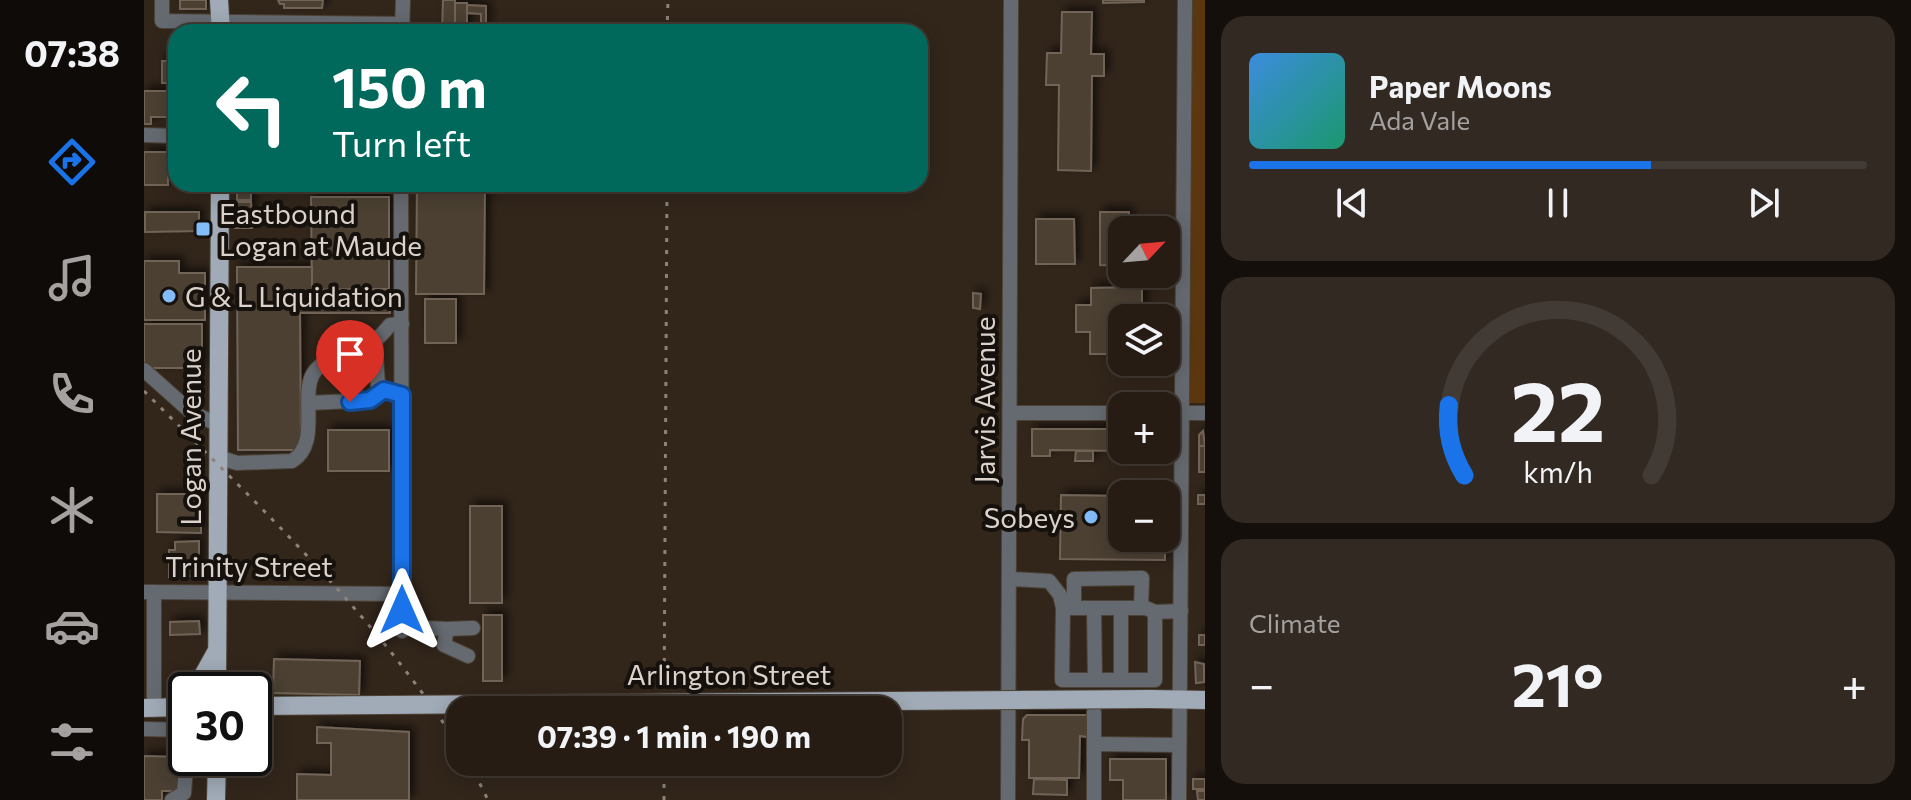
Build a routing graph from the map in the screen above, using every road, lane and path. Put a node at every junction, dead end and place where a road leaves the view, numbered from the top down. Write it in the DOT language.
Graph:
graph roads {
  1 [pos="162,0"];
  2 [pos="219,0"];
  3 [pos="225,0"];
  4 [pos="403,0"];
  5 [pos="1011,0"];
  6 [pos="1185,0"];
  7 [pos="192,24"];
  8 [pos="221,24"];
  9 [pos="221,24"];
  10 [pos="402,24"];
  11 [pos="144,135"];
  12 [pos="168,136"];
  13 [pos="220,192"];
  14 [pos="401,192"];
  15 [pos="402,324"];
  16 [pos="375,341"];
  17 [pos="144,370"];
  18 [pos="384,390"];
  19 [pos="402,395"];
  20 [pos="310,403"];
  21 [pos="1010,413"];
  22 [pos="1108,413"];
  23 [pos="1182,413"];
  24 [pos="1205,413"];
  25 [pos="219,425"];
  26 [pos="218,457"];
  27 [pos="1010,579"];
  28 [pos="149,592"];
  29 [pos="218,593"];
  30 [pos="403,594"];
  31 [pos="1068,608"];
  32 [pos="1094,608"];
  33 [pos="1121,608"];
  34 [pos="1148,610"];
  35 [pos="1181,611"];
  36 [pos="473,628"];
  37 [pos="447,629"];
  38 [pos="149,649"];
  39 [pos="217,650"];
  40 [pos="468,656"];
  41 [pos="205,672"];
  42 [pos="217,672"];
  43 [pos="1095,680"];
  44 [pos="1121,680"];
  45 [pos="1180,699"];
  46 [pos="1205,700"];
  47 [pos="168,701"];
  48 [pos="272,706"];
  49 [pos="149,708"];
  50 [pos="1094,712"];
  51 [pos="144,729"];
  52 [pos="168,730"];
  53 [pos="1094,744"];
  54 [pos="1179,745"];
  55 [pos="185,776"];
  56 [pos="217,776"];
  57 [pos="172,800"];
  58 [pos="216,800"];
  59 [pos="1008,800"];
  60 [pos="1094,800"];
  61 [pos="1179,800"];
  1 -- 7 [label="street"];
  2 -- 8 [label="main road"];
  3 -- 9 [label="main road"];
  4 -- 10 [label="street"];
  5 -- 21 [label="street, Jarvis Avenue"];
  6 -- 23 [label="street"];
  11 -- 12 [label="street"];
  13 -- 25 [label="main road, Logan Avenue"];
  14 -- 15 [label="street"];
  15 -- 16 [label="street"];
  15 -- 19 [label="street"];
  16 -- 18 [label="street"];
  16 -- 20 [label="street"];
  17 -- 25 [label="street"];
  18 -- 19 [label="street"];
  18 -- 20 [label="street"];
  19 -- 30 [label="street"];
  20 -- 26 [label="street"];
  21 -- 22 [label="street"];
  21 -- 27 [label="street, Jarvis Avenue"];
  23 -- 24 [label="street"];
  23 -- 35 [label="street"];
  25 -- 26 [label="main road, Logan Avenue"];
  26 -- 29 [label="main road, Logan Avenue"];
  27 -- 31 [label="street"];
  27 -- 59 [label="street, Jarvis Avenue"];
  28 -- 29 [label="street, Trinity Street"];
  28 -- 38 [label="street"];
  29 -- 30 [label="street, Trinity Street"];
  29 -- 39 [label="main road, Logan Avenue"];
  30 -- 37 [label="street"];
  31 -- 32 [label="street"];
  31 -- 34 [label="street"];
  31 -- 43 [label="street"];
  32 -- 33 [label="street"];
  32 -- 43 [label="street"];
  33 -- 34 [label="street"];
  33 -- 44 [label="street"];
  34 -- 35 [label="street"];
  34 -- 44 [label="street"];
  35 -- 45 [label="street"];
  36 -- 37 [label="street"];
  37 -- 40 [label="street"];
  38 -- 49 [label="street"];
  39 -- 41 [label="main road"];
  39 -- 42 [label="main road, Logan Avenue"];
  43 -- 44 [label="street"];
  45 -- 46 [label="main road, Arlington Street"];
  45 -- 48 [label="main road, Arlington Street, bridge"];
  45 -- 54 [label="street"];
  47 -- 49 [label="main road"];
  50 -- 53 [label="street"];
  51 -- 52 [label="street"];
  53 -- 54 [label="street"];
  53 -- 60 [label="street"];
  54 -- 61 [label="street"];
  55 -- 57 [label="street"];
  56 -- 58 [label="main road"];
}
